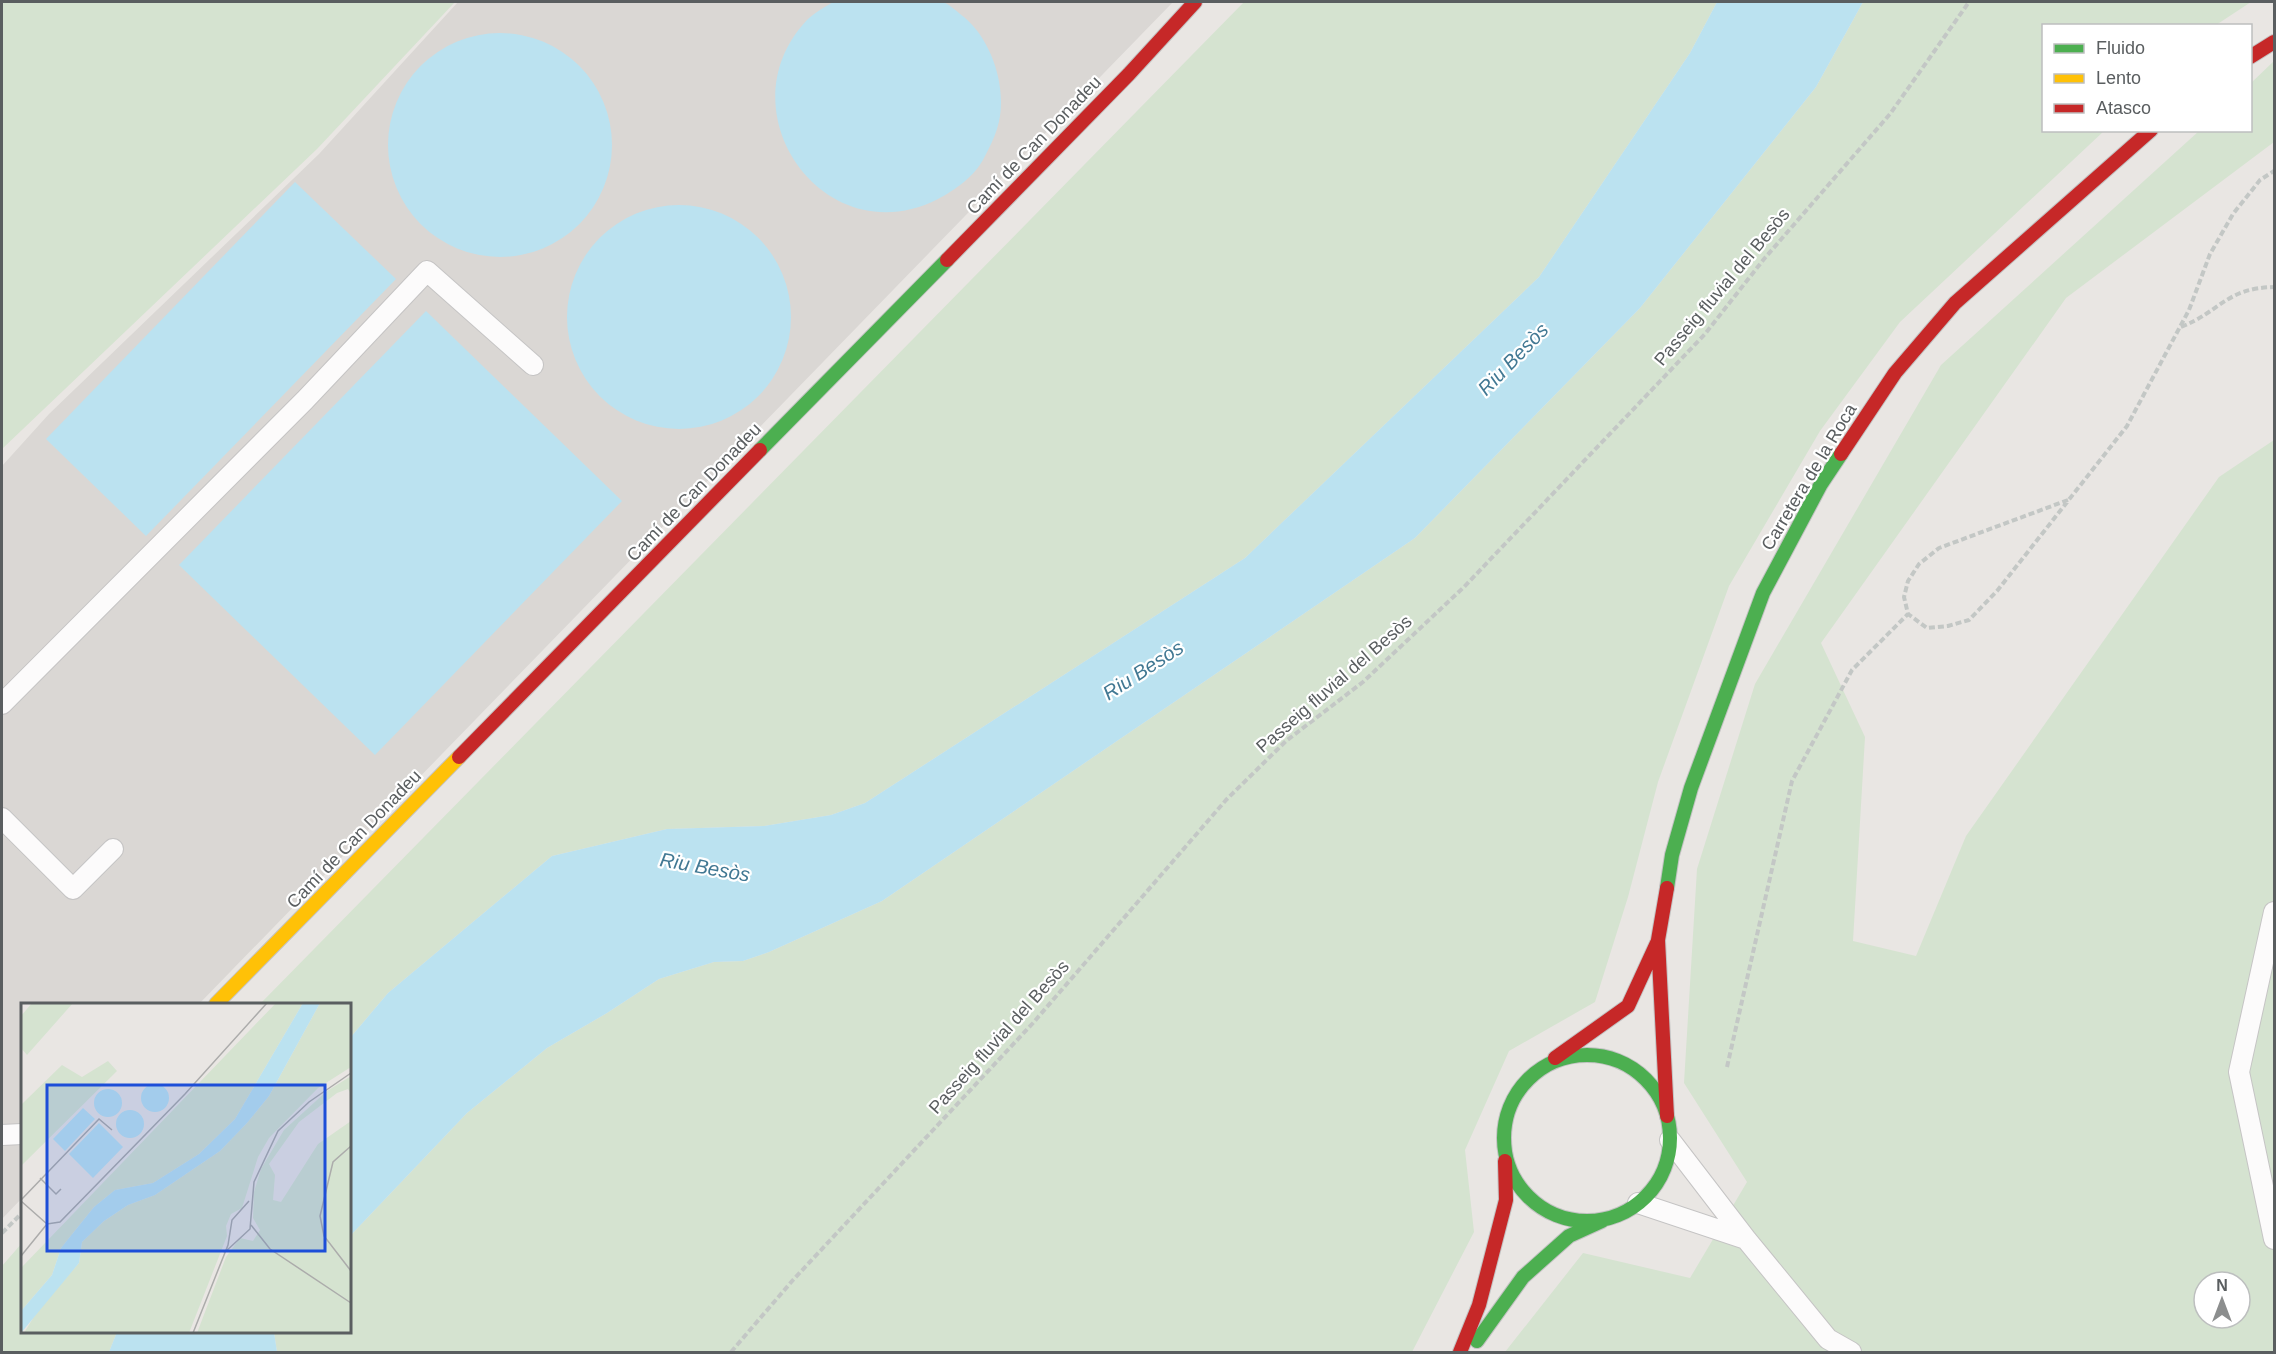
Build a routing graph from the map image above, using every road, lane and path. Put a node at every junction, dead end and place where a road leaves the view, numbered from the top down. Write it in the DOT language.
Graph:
graph roads {
  1 [pos="1195,2"];
  2 [pos="1969,2"];
  3 [pos="2274,42"];
  4 [pos="2252,56"];
  5 [pos="2149,132"];
  6 [pos="2274,171"];
  7 [pos="2274,287"];
  8 [pos="2180,328"];
  9 [pos="533,366"];
  10 [pos="2068,500"];
  11 [pos="1908,614"];
  12 [pos="2,705"];
  13 [pos="2,818"];
  14 [pos="113,849"];
  15 [pos="2274,912"];
  16 [pos="1658,940"];
  17 [pos="218,1003"];
  18 [pos="1727,1067"];
  19 [pos="1537,1072"];
  20 [pos="1667,1116"];
  21 [pos="21,1134"];
  22 [pos="2,1136"];
  23 [pos="1670,1140"];
  24 [pos="1505,1153"];
  25 [pos="1638,1203"];
  26 [pos="21,1214"];
  27 [pos="1612,1217"];
  28 [pos="2,1233"];
  29 [pos="1746,1239"];
  30 [pos="2274,1239"];
  31 [pos="731,1353"];
  32 [pos="1460,1353"];
  33 [pos="1468,1353"];
  34 [pos="1851,1353"];
  1 -- 17 [label="street, Camí de Can Donadeu"];
  2 -- 31 [label="path, Passeig fluvial del Besòs"];
  3 -- 4 [label="street"];
  5 -- 16 [label="street, Carretera de la Roca"];
  6 -- 8 [label="path"];
  7 -- 8 [label="path"];
  8 -- 10 [label="path"];
  9 -- 12 [label="lane"];
  10 -- 11 [label="path"];
  10 -- 11 [label="path"];
  11 -- 18 [label="path"];
  13 -- 14 [label="lane"];
  15 -- 30 [label="lane"];
  16 -- 19 [label="street, Carretera de la Roca"];
  16 -- 20 [label="street, Carretera de la Roca"];
  19 -- 20 [label="street"];
  19 -- 24 [label="street"];
  20 -- 23 [label="street"];
  21 -- 22 [label="lane"];
  23 -- 25 [label="street"];
  23 -- 29 [label="lane"];
  24 -- 27 [label="street"];
  24 -- 32 [label="street"];
  25 -- 27 [label="street"];
  25 -- 29 [label="lane"];
  26 -- 28 [label="path"];
  27 -- 33 [label="street"];
  29 -- 34 [label="lane"];
}
